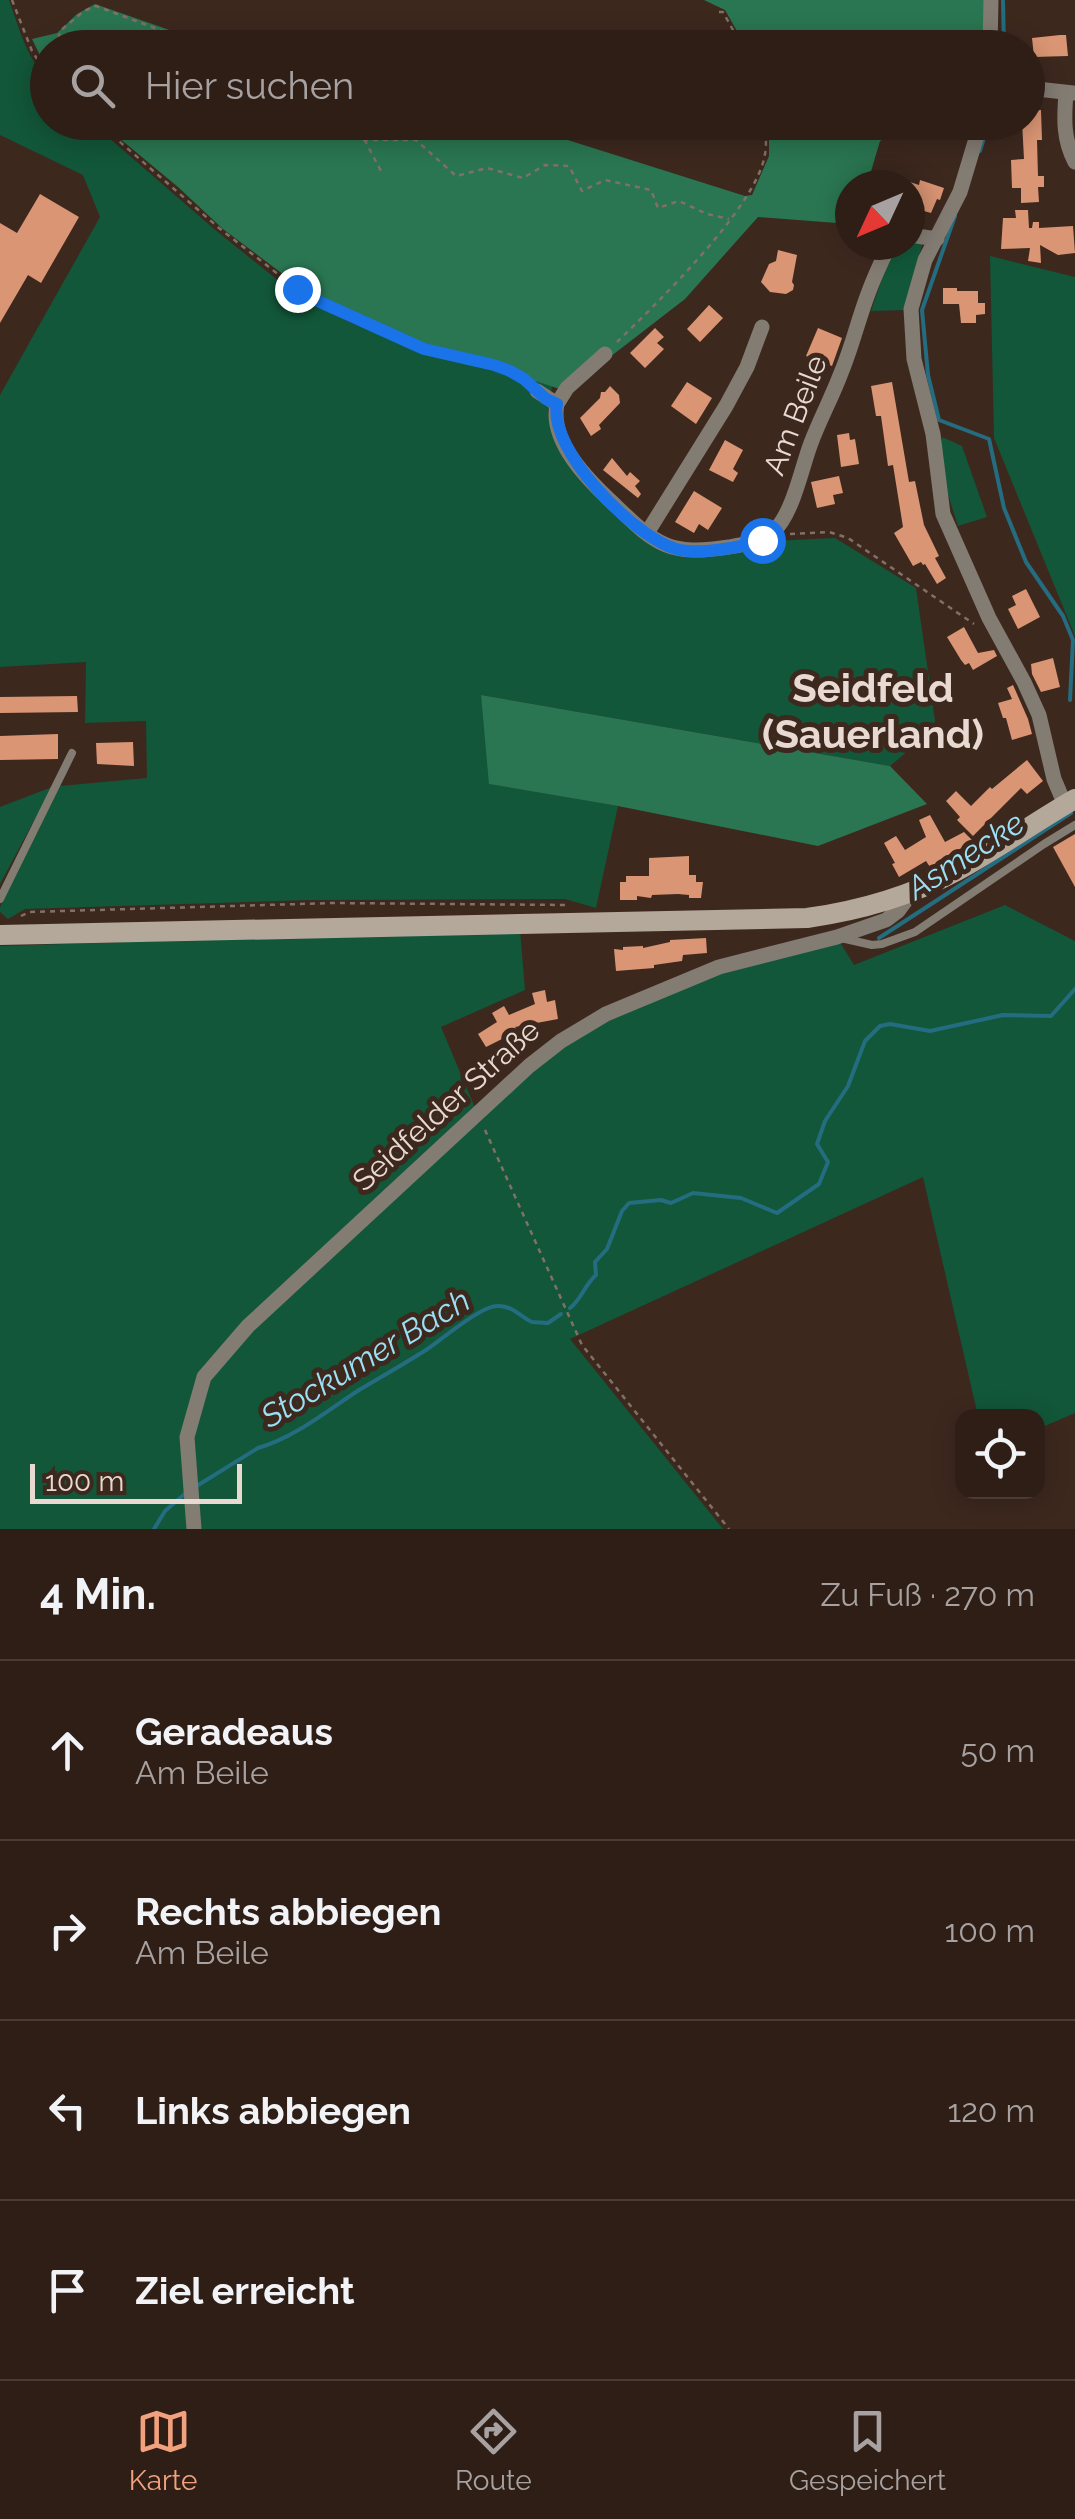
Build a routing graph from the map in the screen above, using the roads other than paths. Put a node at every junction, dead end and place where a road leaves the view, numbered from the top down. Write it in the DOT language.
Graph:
graph roads {
  1 [pos="991,0"];
  2 [pos="990,30"];
  3 [pos="1045,90"];
  4 [pos="1070,93"];
  5 [pos="976,140"];
  6 [pos="1075,162"];
  7 [pos="925,237"];
  8 [pos="937,238"];
  9 [pos="883,260"];
  10 [pos="762,327"];
  11 [pos="605,354"];
  12 [pos="537,392"];
  13 [pos="557,404"];
  14 [pos="647,534"];
  15 [pos="72,753"];
  16 [pos="1070,802"];
  17 [pos="1075,825"];
  18 [pos="912,892"];
  19 [pos="0,899"];
  20 [pos="0,935"];
  21 [pos="836,937"];
  22 [pos="194,1529"];
  1 -- 2 [label="street"];
  3 -- 4 [label="street"];
  4 -- 6 [label="street"];
  5 -- 8 [label="street"];
  7 -- 8 [label="street"];
  8 -- 16 [label="street"];
  9 -- 14 [label="street, Am Beile"];
  10 -- 14 [label="street, Am Beile"];
  11 -- 13 [label="street"];
  12 -- 13 [label="street"];
  13 -- 14 [label="street"];
  15 -- 19 [label="lane"];
  16 -- 18 [label="main road, Seidfelder Straße"];
  17 -- 21 [label="lane"];
  18 -- 20 [label="main road, Seidfelder Straße"];
  18 -- 21 [label="street, Seidfelder Straße"];
  21 -- 22 [label="street, Seidfelder Straße"];
}
